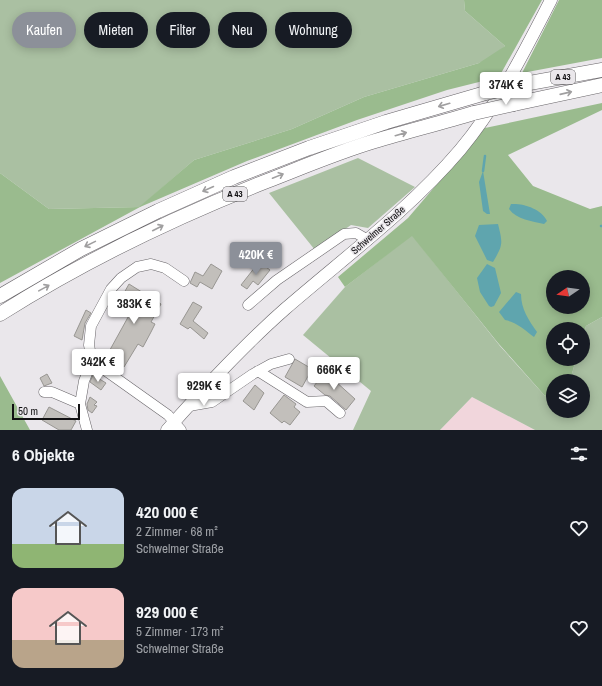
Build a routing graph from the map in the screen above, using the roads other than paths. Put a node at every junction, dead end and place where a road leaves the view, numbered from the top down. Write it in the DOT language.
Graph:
graph roads {
  1 [pos="551,0"];
  2 [pos="602,70"];
  3 [pos="602,85"];
  4 [pos="368,240"];
  5 [pos="184,281"];
  6 [pos="0,296"];
  7 [pos="248,305"];
  8 [pos="0,314"];
  9 [pos="289,359"];
  10 [pos="92,361"];
  11 [pos="258,371"];
  12 [pos="44,392"];
  13 [pos="80,404"];
  14 [pos="189,406"];
  15 [pos="340,413"];
  16 [pos="174,428"];
  17 [pos="87,430"];
  1 -- 4 [label="main road, Schwelmer Straße"];
  2 -- 6 [label="highway, A 43, one-way, bridge"];
  8 -- 3 [label="highway, A 43, one-way, bridge"];
  4 -- 7 [label="lane"];
  4 -- 14 [label="main road, Schwelmer Straße"];
  5 -- 10 [label="lane"];
  9 -- 11 [label="lane"];
  10 -- 13 [label="lane"];
  10 -- 16 [label="lane"];
  11 -- 14 [label="lane"];
  11 -- 15 [label="lane"];
  12 -- 13 [label="lane"];
  13 -- 17 [label="lane"];
  14 -- 16 [label="main road, Schwelmer Straße"];
}
